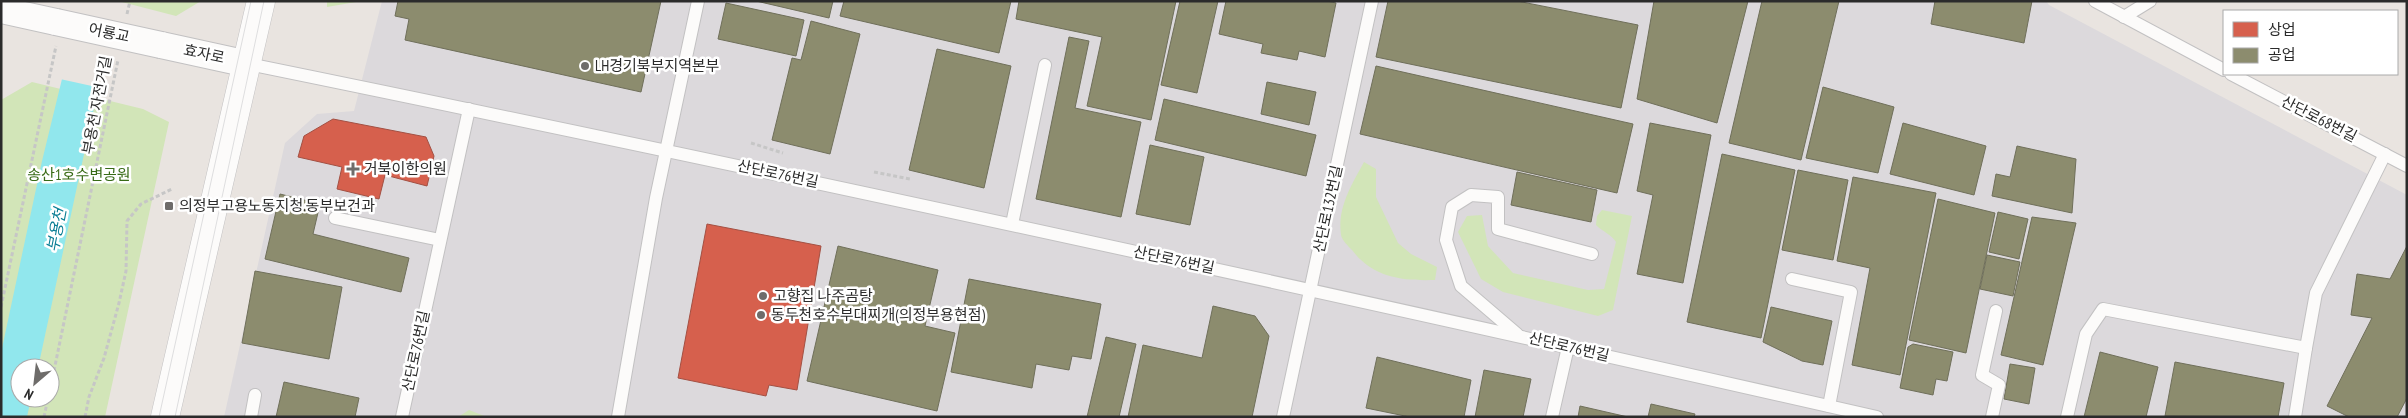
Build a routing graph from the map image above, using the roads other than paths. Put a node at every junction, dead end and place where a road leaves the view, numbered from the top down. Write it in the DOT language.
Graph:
graph roads {
  1 [pos="261,1"];
  2 [pos="698,1"];
  3 [pos="1372,1"];
  4 [pos="2095,1"];
  5 [pos="2150,1"];
  6 [pos="1,10"];
  7 [pos="2124,17"];
  8 [pos="161,45"];
  9 [pos="248,64"];
  10 [pos="1045,64"];
  11 [pos="2223,69"];
  12 [pos="2233,75"];
  13 [pos="469,109"];
  14 [pos="666,150"];
  15 [pos="2385,154"];
  16 [pos="2407,166"];
  17 [pos="334,218"];
  18 [pos="1012,224"];
  19 [pos="440,240"];
  20 [pos="1592,254"];
  21 [pos="1792,279"];
  22 [pos="1311,289"];
  23 [pos="1996,311"];
  24 [pos="1519,336"];
  25 [pos="1568,347"];
  26 [pos="2306,348"];
  27 [pos="254,395"];
  28 [pos="1829,406"];
  29 [pos="1871,416"];
  30 [pos="165,417"];
  31 [pos="251,417"];
  32 [pos="402,417"];
  33 [pos="618,417"];
  34 [pos="1283,417"];
  35 [pos="1552,417"];
  36 [pos="1992,417"];
  37 [pos="2067,417"];
  38 [pos="2295,417"];
  1 -- 9 [label="main road"];
  2 -- 14 [label="lane"];
  3 -- 22 [label="lane, 산단로132번길"];
  4 -- 7 [label="lane"];
  5 -- 7 [label="lane"];
  6 -- 8 [label="street, 어룡교, bridge"];
  7 -- 11 [label="lane"];
  8 -- 9 [label="street, 효자로"];
  9 -- 13 [label="lane, 산단로76번길"];
  9 -- 30 [label="main road"];
  10 -- 18 [label="lane"];
  12 -- 15 [label="lane, 산단로68번길"];
  13 -- 14 [label="lane, 산단로76번길"];
  13 -- 19 [label="lane, 산단로76번길"];
  14 -- 18 [label="lane, 산단로76번길"];
  14 -- 33 [label="lane"];
  15 -- 16 [label="lane, 산단로68번길"];
  15 -- 26 [label="lane"];
  17 -- 19 [label="lane"];
  18 -- 22 [label="lane, 산단로76번길"];
  19 -- 32 [label="lane, 산단로76번길"];
  20 -- 24 [label="lane"];
  21 -- 28 [label="lane"];
  22 -- 24 [label="lane, 산단로76번길"];
  22 -- 34 [label="lane, 산단로132번길"];
  23 -- 36 [label="lane"];
  24 -- 25 [label="lane, 산단로76번길"];
  25 -- 28 [label="lane, 산단로76번길"];
  25 -- 35 [label="lane"];
  26 -- 37 [label="lane"];
  26 -- 38 [label="lane"];
  27 -- 31 [label="lane"];
  28 -- 29 [label="lane, 산단로76번길"];
}
